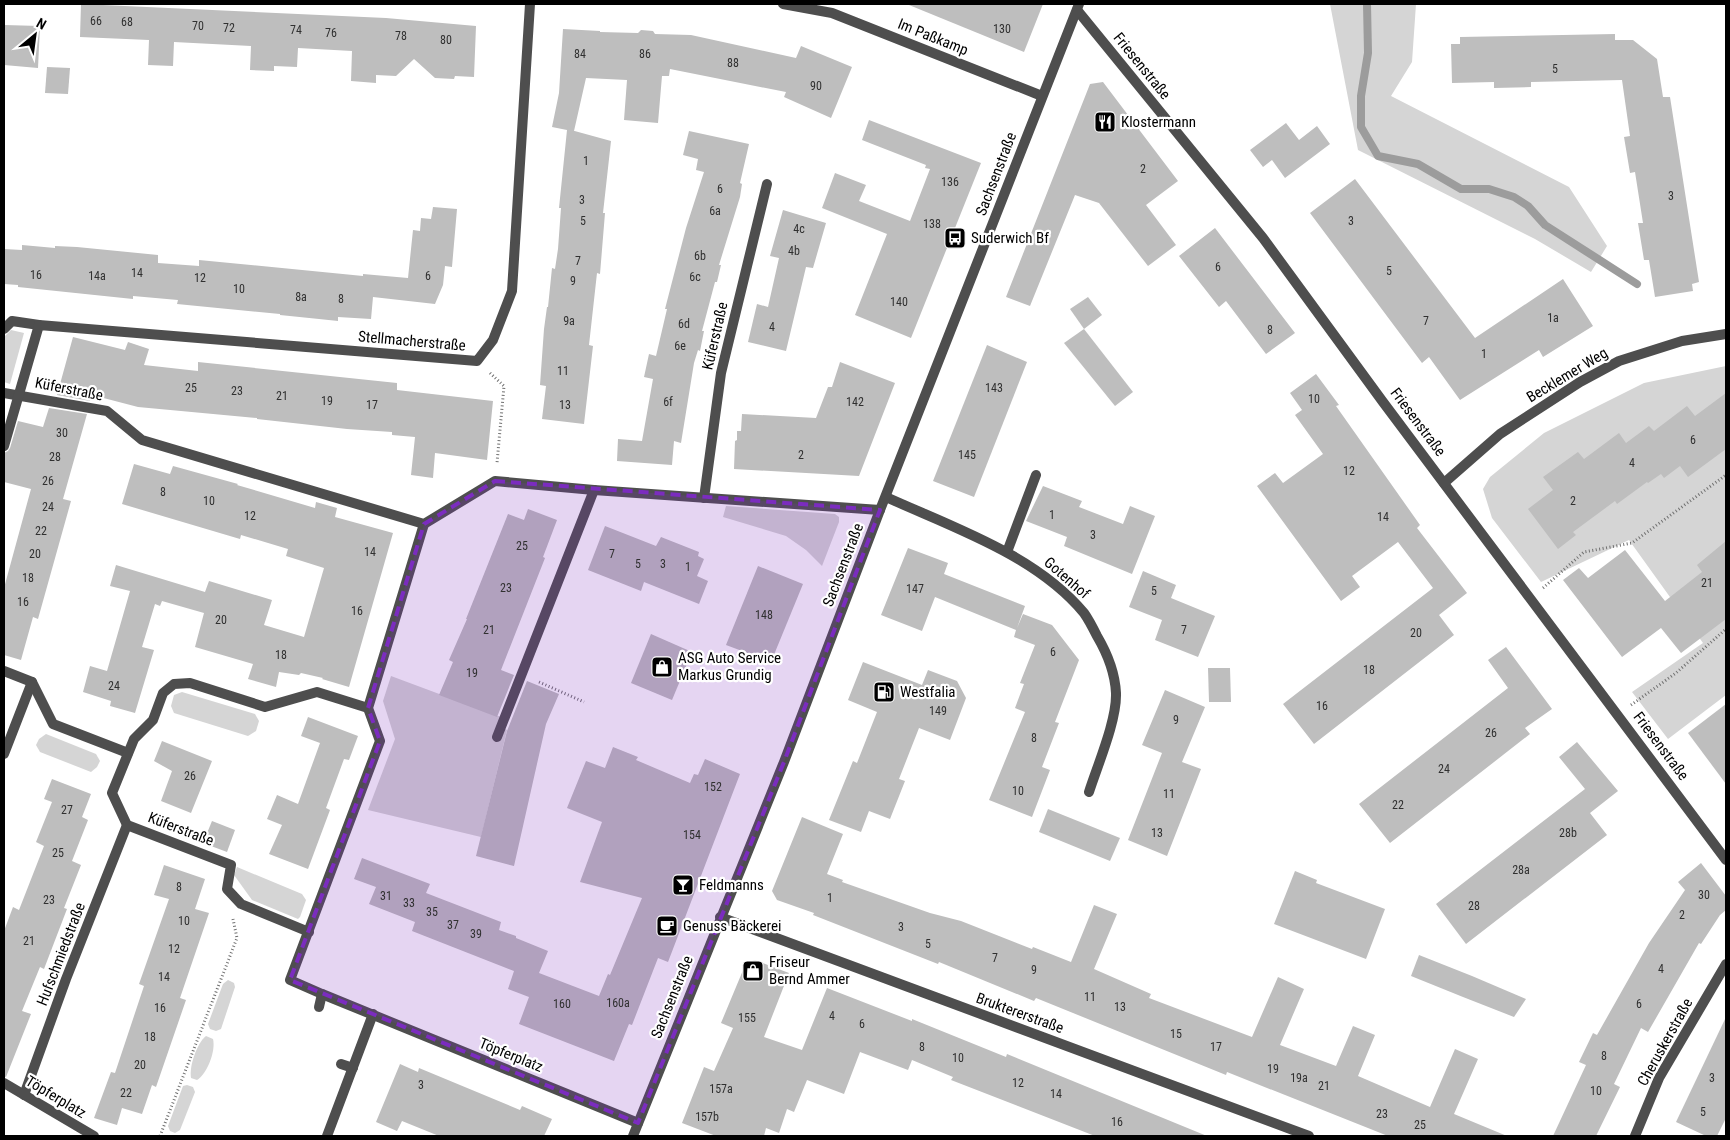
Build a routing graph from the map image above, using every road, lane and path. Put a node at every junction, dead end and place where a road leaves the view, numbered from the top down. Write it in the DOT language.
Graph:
graph roads {
  1 [pos="530,4"];
  2 [pos="783,4"];
  3 [pos="1078,7"];
  4 [pos="1042,96"];
  5 [pos="767,184"];
  6 [pos="39,325"];
  7 [pos="4,329"];
  8 [pos="1726,334"];
  9 [pos="477,361"];
  10 [pos="4,393"];
  11 [pos="17,395"];
  12 [pos="4,446"];
  13 [pos="1036,475"];
  14 [pos="1726,475"];
  15 [pos="495,481"];
  16 [pos="1444,483"];
  17 [pos="594,490"];
  18 [pos="886,497"];
  19 [pos="704,498"];
  20 [pos="880,510"];
  21 [pos="424,524"];
  22 [pos="1007,552"];
  23 [pos="1530,598"];
  24 [pos="1726,629"];
  25 [pos="4,671"];
  26 [pos="522,674"];
  27 [pos="32,682"];
  28 [pos="584,702"];
  29 [pos="368,708"];
  30 [pos="1618,714"];
  31 [pos="497,738"];
  32 [pos="128,753"];
  33 [pos="4,754"];
  34 [pos="1089,792"];
  35 [pos="127,825"];
  36 [pos="1726,860"];
  37 [pos="227,889"];
  38 [pos="720,917"];
  39 [pos="309,932"];
  40 [pos="1726,964"];
  41 [pos="322,994"];
  42 [pos="318,1007"];
  43 [pos="373,1014"];
  44 [pos="341,1064"];
  45 [pos="353,1068"];
  46 [pos="4,1083"];
  47 [pos="24,1095"];
  48 [pos="638,1123"];
  49 [pos="94,1136"];
  50 [pos="160,1136"];
  51 [pos="327,1136"];
  52 [pos="633,1136"];
  53 [pos="1309,1136"];
  54 [pos="1635,1136"];
  1 -- 9 [label="street, Stellmacherstraße"];
  2 -- 4 [label="street, Im Paßkamp"];
  3 -- 4 [label="street, Sachsenstraße"];
  3 -- 16 [label="street, Friesenstraße"];
  4 -- 18 [label="street, Sachsenstraße"];
  5 -- 19 [label="street, Küferstraße"];
  6 -- 7 [label="street, Stellmacherstraße"];
  6 -- 9 [label="street, Stellmacherstraße"];
  6 -- 11 [label="street"];
  8 -- 16 [label="street, Becklemer Weg"];
  9 -- 15 [label="path"];
  10 -- 11 [label="street"];
  11 -- 12 [label="street"];
  11 -- 21 [label="street, Küferstraße"];
  13 -- 22 [label="street"];
  14 -- 23 [label="path"];
  15 -- 17 [label="street"];
  15 -- 21 [label="street"];
  16 -- 23 [label="street, Friesenstraße"];
  17 -- 19 [label="street"];
  17 -- 26 [label="street"];
  18 -- 20 [label="street, Sachsenstraße"];
  18 -- 22 [label="street, Gotenhof"];
  19 -- 20 [label="street"];
  20 -- 38 [label="street, Sachsenstraße"];
  21 -- 29 [label="street"];
  22 -- 34 [label="street, Gotenhof"];
  23 -- 30 [label="street, Friesenstraße"];
  24 -- 30 [label="path"];
  25 -- 27 [label="street"];
  26 -- 28 [label="path"];
  26 -- 31 [label="street"];
  27 -- 32 [label="street"];
  27 -- 33 [label="street"];
  29 -- 32 [label="street, Küferstraße"];
  29 -- 39 [label="street"];
  30 -- 36 [label="street, Friesenstraße"];
  32 -- 35 [label="street, Küferstraße"];
  35 -- 37 [label="street, Küferstraße"];
  35 -- 47 [label="street, Hufschmiedstraße"];
  37 -- 39 [label="street"];
  37 -- 50 [label="path"];
  38 -- 48 [label="street, Sachsenstraße"];
  38 -- 53 [label="street, Bruktererstraße"];
  39 -- 41 [label="street"];
  40 -- 54 [label="street, Cheruskerstraße"];
  41 -- 42 [label="street"];
  41 -- 43 [label="street, Töpferplatz"];
  43 -- 45 [label="street"];
  43 -- 48 [label="street, Töpferplatz"];
  44 -- 45 [label="street"];
  45 -- 51 [label="street"];
  46 -- 47 [label="street, Töpferplatz"];
  47 -- 49 [label="street, Töpferplatz"];
  48 -- 52 [label="street, Sachsenstraße"];
}
